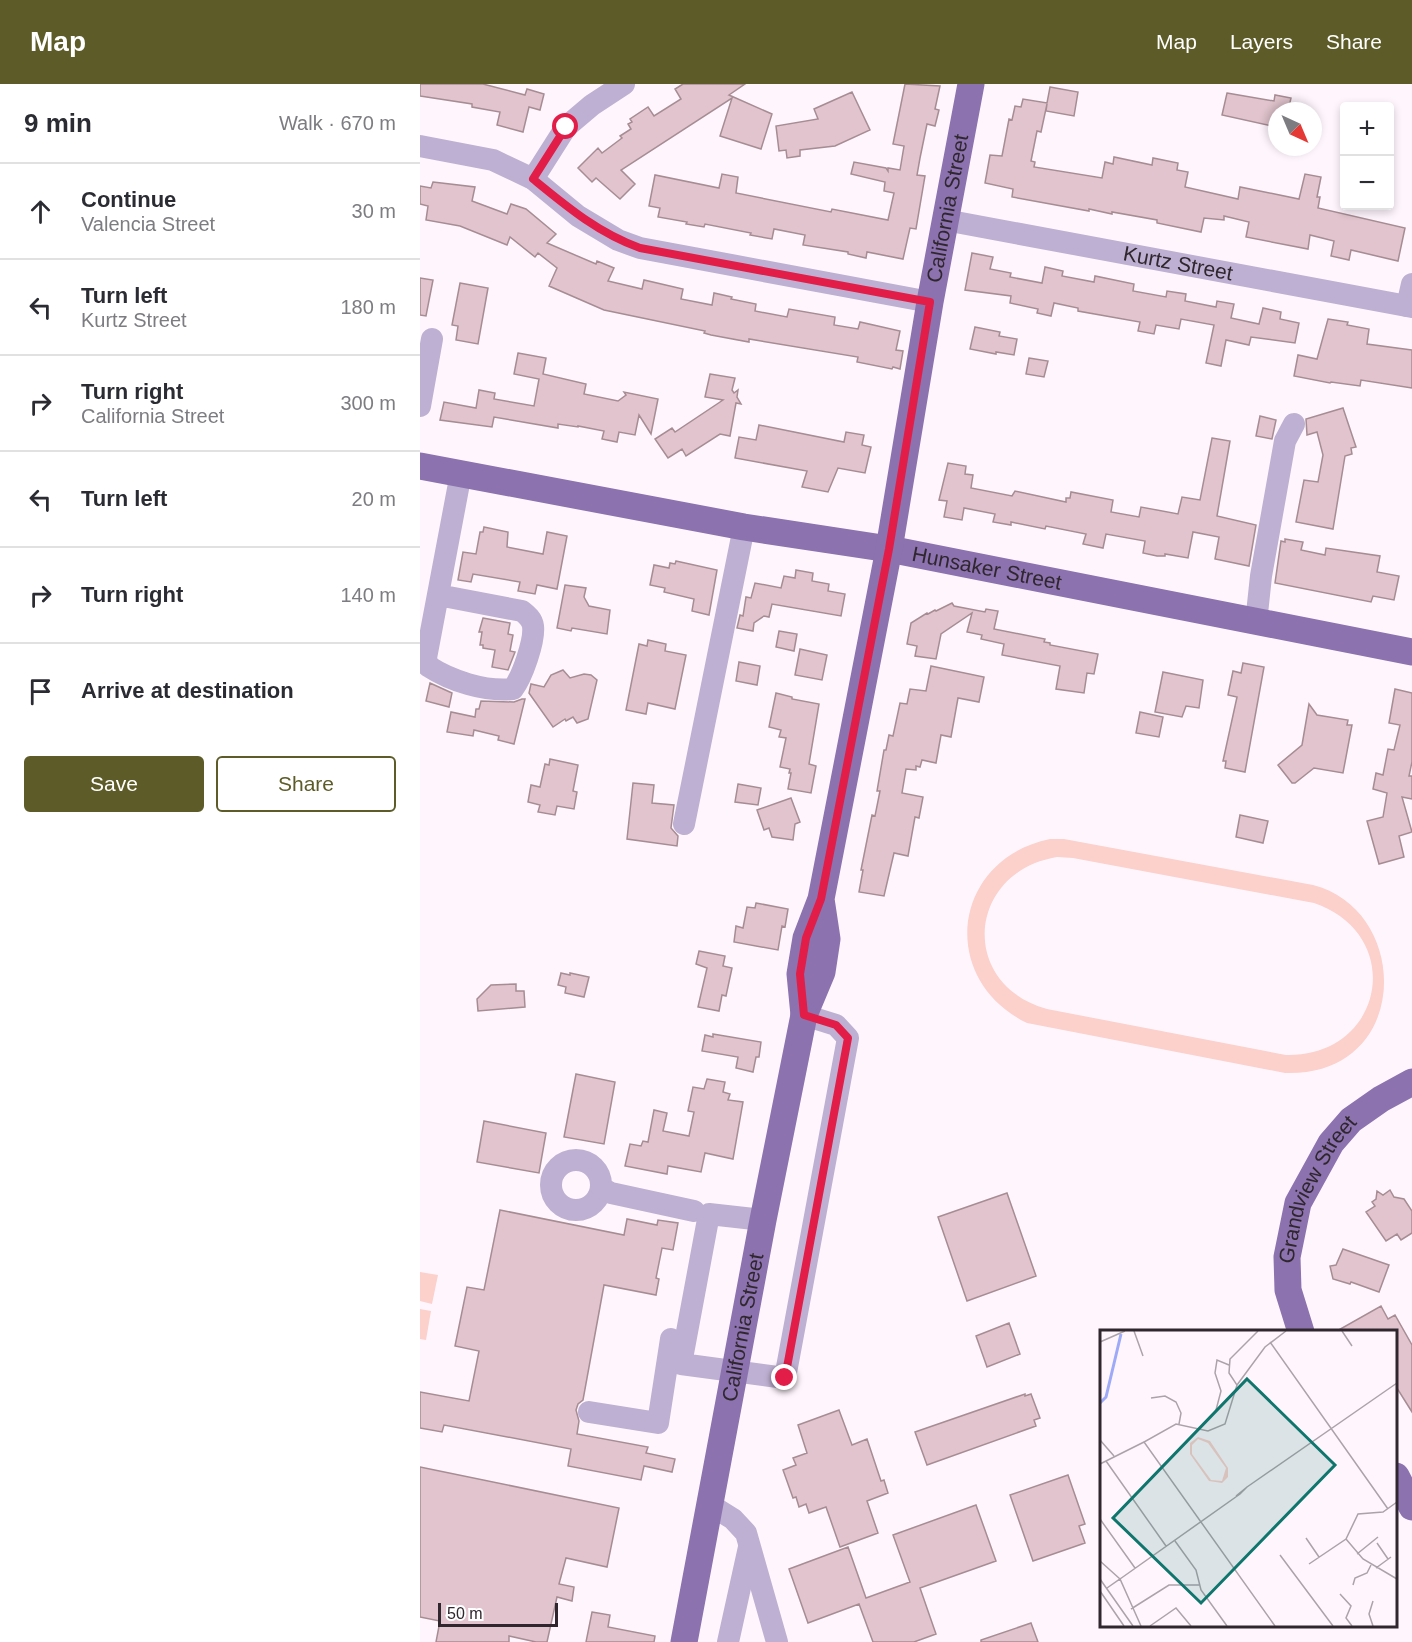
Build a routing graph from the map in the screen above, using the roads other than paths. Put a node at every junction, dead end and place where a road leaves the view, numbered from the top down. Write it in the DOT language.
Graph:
graph roads {
  1 [pos="624,84"];
  2 [pos="971,84"];
  3 [pos="420,146"];
  4 [pos="533,179"];
  5 [pos="945,220"];
  6 [pos="1410,299"];
  7 [pos="930,302"];
  8 [pos="432,339"];
  9 [pos="420,406"];
  10 [pos="1294,424"];
  11 [pos="420,466"];
  12 [pos="461,473"];
  13 [pos="744,527"];
  14 [pos="889,549"];
  15 [pos="438,595"];
  16 [pos="1256,623"];
  17 [pos="1412,652"];
  18 [pos="684,824"];
  19 [pos="804,1015"];
  20 [pos="1412,1082"];
  21 [pos="602,1188"];
  22 [pos="701,1213"];
  23 [pos="763,1220"];
  24 [pos="1300,1330"];
  25 [pos="674,1363"];
  26 [pos="735,1371"];
  27 [pos="589,1412"];
  28 [pos="1397,1480"];
  29 [pos="709,1504"];
  30 [pos="1412,1507"];
  31 [pos="749,1543"];
  32 [pos="684,1642"];
  33 [pos="728,1642"];
  34 [pos="777,1642"];
  1 -- 4 [label="street"];
  2 -- 5 [label="main road, California Street"];
  3 -- 4 [label="street"];
  4 -- 7 [label="street"];
  5 -- 6 [label="street, Kurtz Street"];
  5 -- 7 [label="main road, California Street"];
  7 -- 14 [label="main road, California Street"];
  8 -- 9 [label="street"];
  10 -- 16 [label="street"];
  11 -- 12 [label="main road, Hunsaker Street"];
  12 -- 13 [label="main road, Hunsaker Street"];
  12 -- 15 [label="street"];
  13 -- 14 [label="main road, Hunsaker Street"];
  13 -- 18 [label="street"];
  14 -- 16 [label="main road, Hunsaker Street"];
  14 -- 19 [label="main road, California Street"];
  15 -- 15 [label="street"];
  16 -- 17 [label="main road, Hunsaker Street"];
  19 -- 23 [label="main road, California Street"];
  19 -- 26 [label="street"];
  20 -- 24 [label="main road, Grandview Street"];
  21 -- 22 [label="street"];
  22 -- 23 [label="street"];
  22 -- 25 [label="street"];
  23 -- 26 [label="main road, California Street"];
  25 -- 26 [label="street"];
  25 -- 27 [label="street"];
  26 -- 29 [label="main road, California Street"];
  28 -- 30 [label="main road"];
  29 -- 31 [label="street"];
  29 -- 32 [label="main road, California Street"];
  31 -- 33 [label="street"];
  31 -- 34 [label="street"];
}
